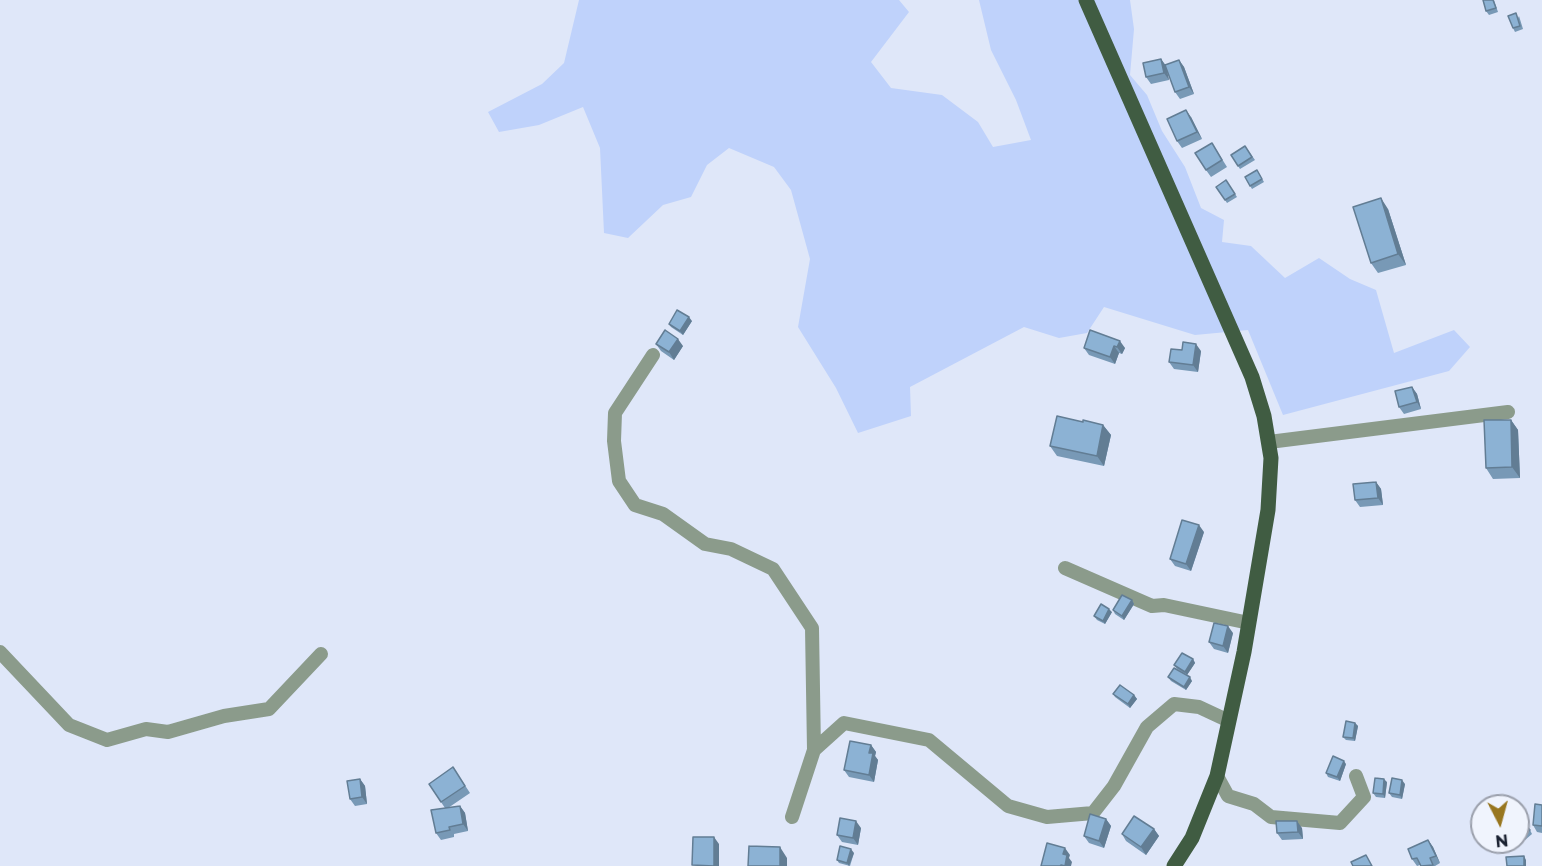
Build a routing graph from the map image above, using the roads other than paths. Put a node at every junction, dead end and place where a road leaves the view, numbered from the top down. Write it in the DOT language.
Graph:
graph roads {
  1 [pos="1086,0"];
  2 [pos="653,355"];
  3 [pos="1508,412"];
  4 [pos="1269,442"];
  5 [pos="1065,568"];
  6 [pos="1249,623"];
  7 [pos="0,652"];
  8 [pos="321,654"];
  9 [pos="1229,721"];
  10 [pos="814,750"];
  11 [pos="1216,776"];
  12 [pos="1356,776"];
  13 [pos="792,817"];
  14 [pos="1174,866"];
  1 -- 4 [label="main road"];
  2 -- 10 [label="street"];
  3 -- 4 [label="street"];
  4 -- 6 [label="main road"];
  5 -- 6 [label="street"];
  6 -- 9 [label="main road"];
  7 -- 8 [label="street"];
  9 -- 10 [label="street"];
  9 -- 11 [label="main road"];
  10 -- 13 [label="street"];
  11 -- 12 [label="street"];
  11 -- 14 [label="main road"];
}
